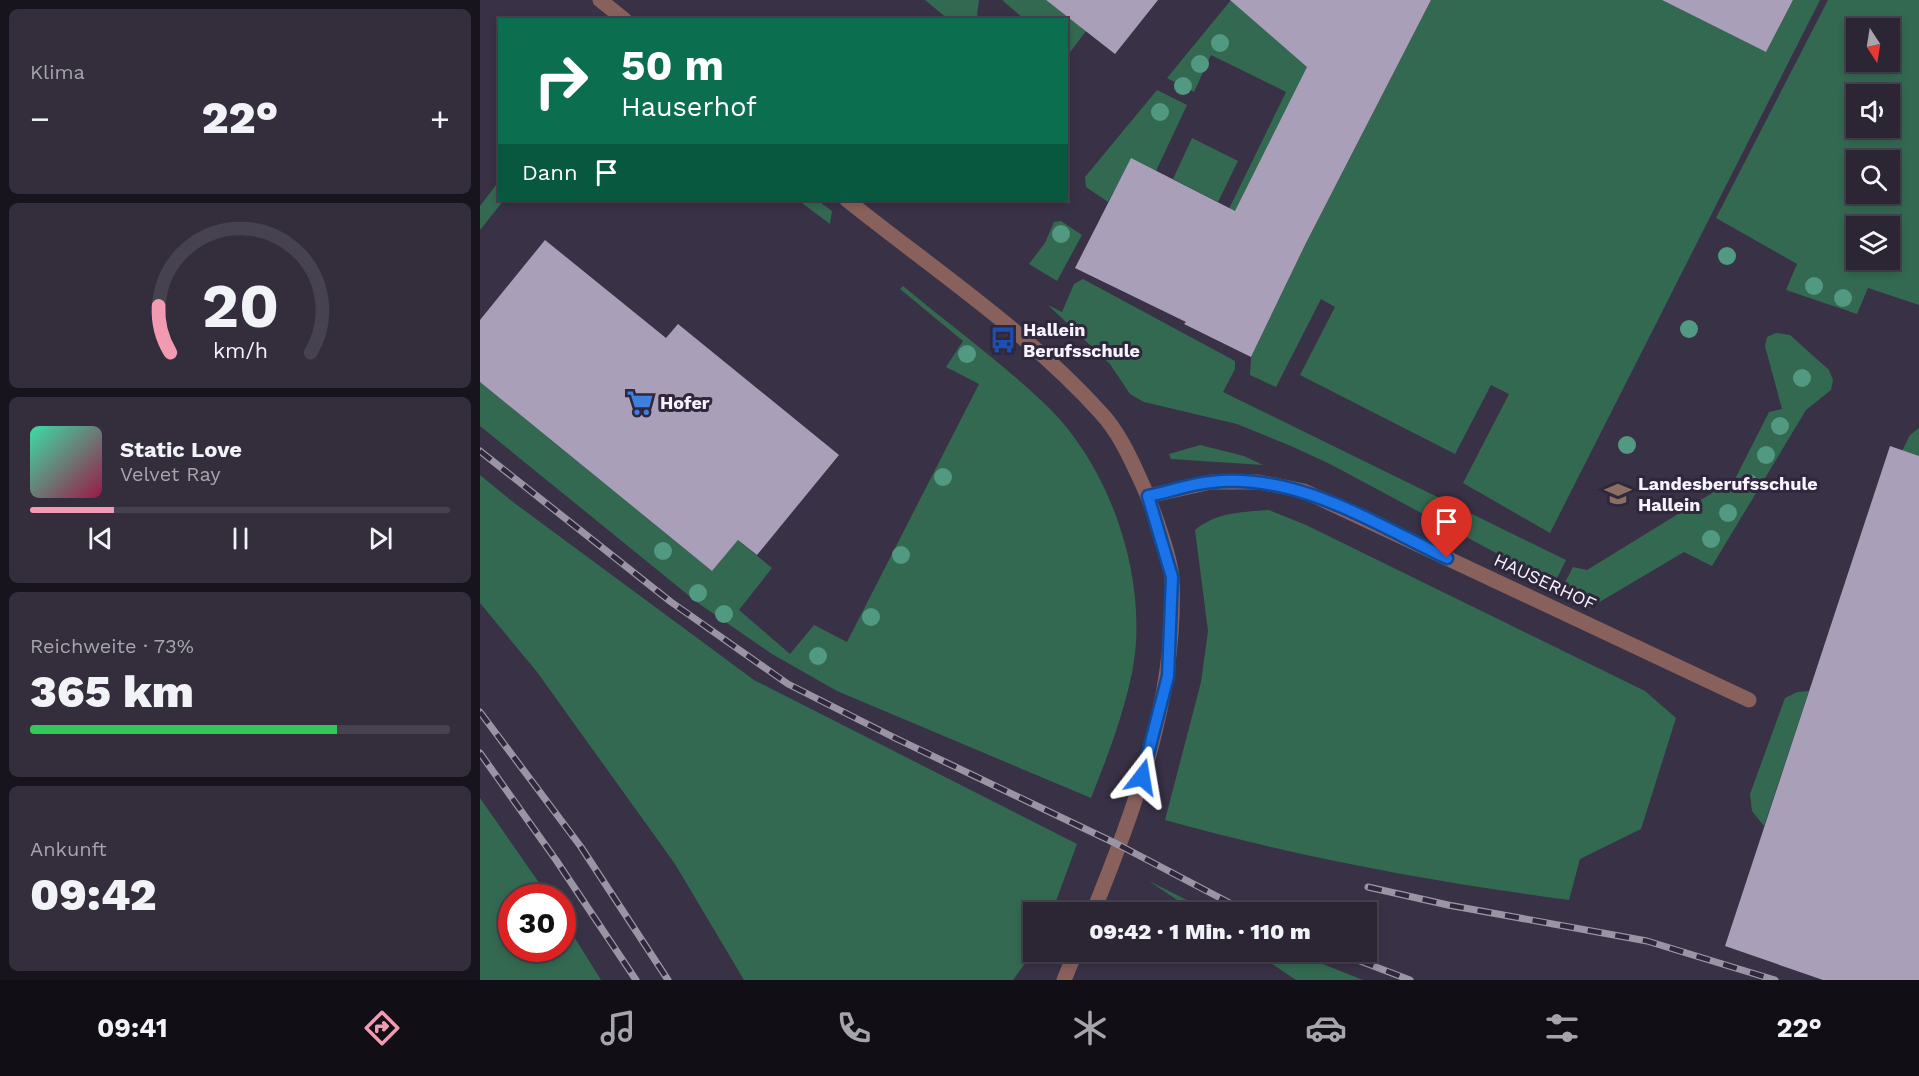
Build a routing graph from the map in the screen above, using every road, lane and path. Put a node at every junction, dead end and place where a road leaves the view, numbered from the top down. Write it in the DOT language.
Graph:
graph roads {
  1 [pos="600,0"];
  2 [pos="622,18"];
  3 [pos="849,201"];
  4 [pos="1148,496"];
  5 [pos="1749,700"];
  6 [pos="1097,902"];
  7 [pos="1072,962"];
  8 [pos="1064,980"];
  1 -- 2 [label="street"];
  3 -- 4 [label="street"];
  4 -- 5 [label="street, HAUSERHOF"];
  4 -- 6 [label="street"];
  7 -- 8 [label="street"];
}
